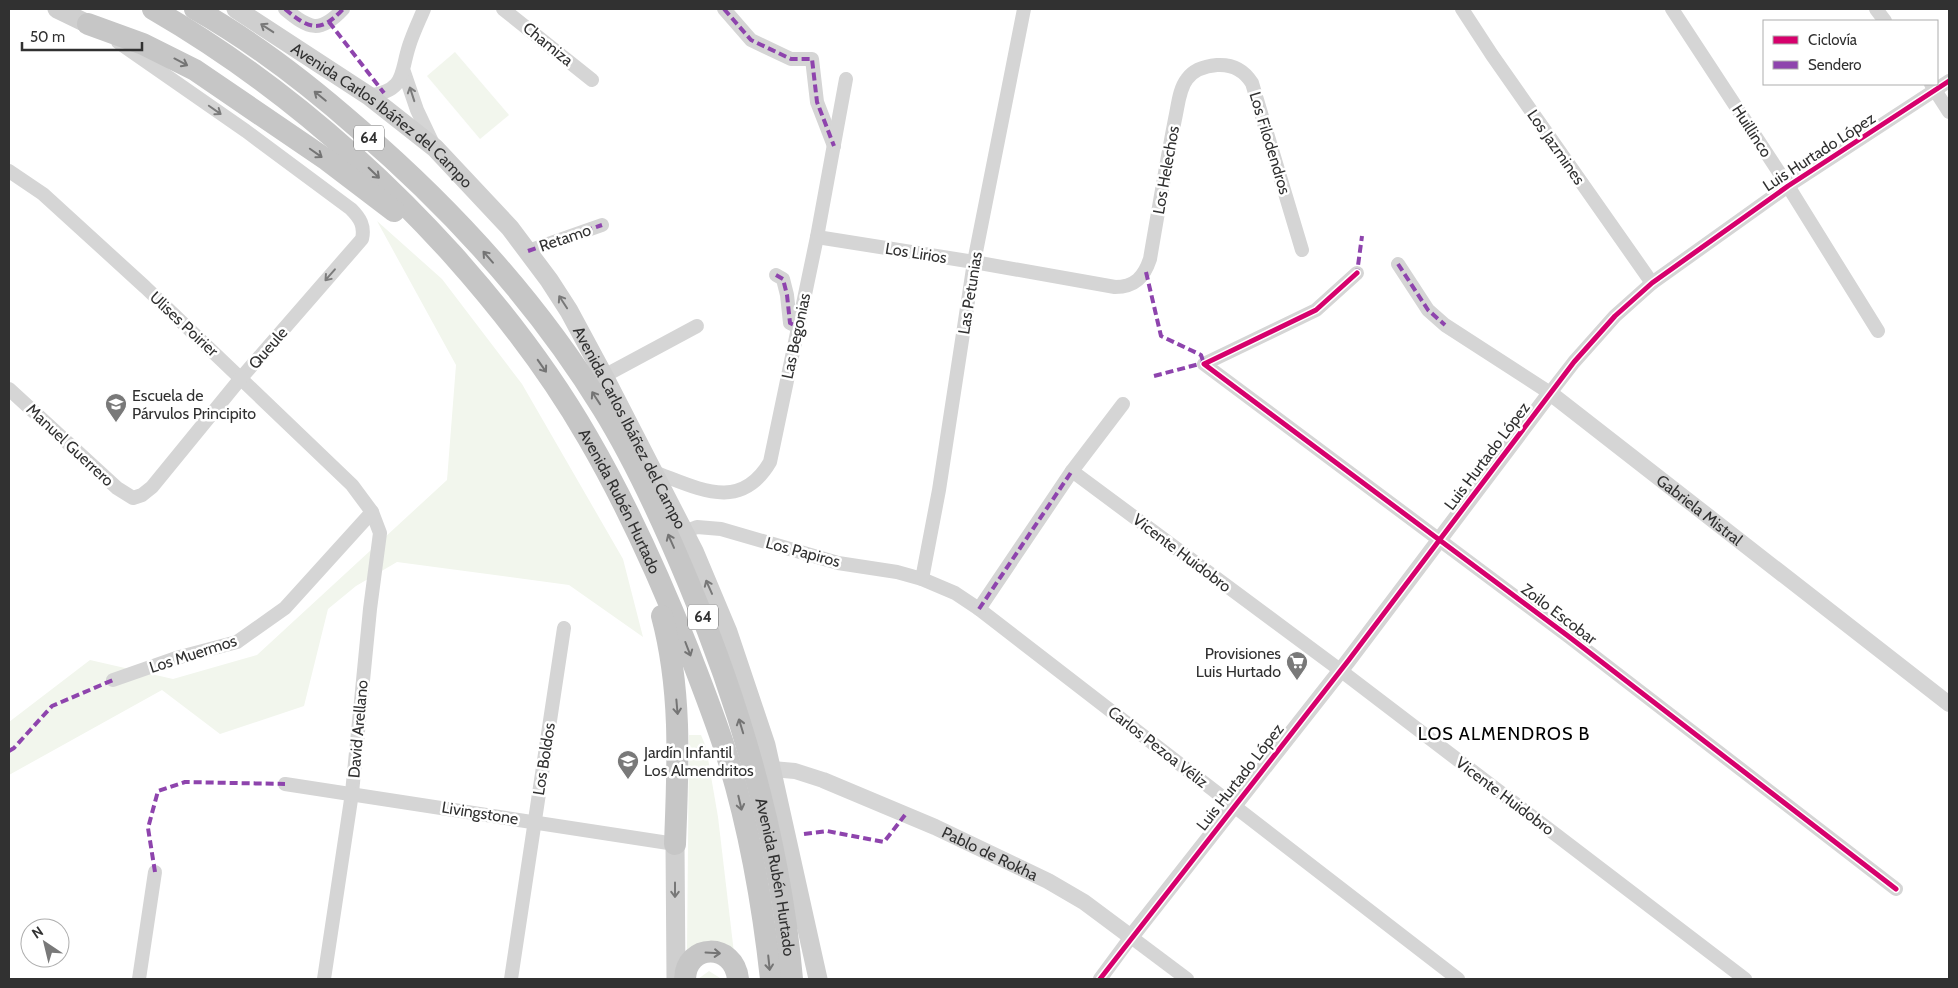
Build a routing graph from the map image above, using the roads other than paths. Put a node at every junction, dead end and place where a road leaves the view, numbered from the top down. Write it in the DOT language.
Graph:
graph roads {
  1 [pos="57,9"];
  2 [pos="153,9"];
  3 [pos="196,9"];
  4 [pos="236,9"];
  5 [pos="285,9"];
  6 [pos="343,9"];
  7 [pos="424,9"];
  8 [pos="503,9"];
  9 [pos="724,9"];
  10 [pos="1024,9"];
  11 [pos="1462,9"];
  12 [pos="1672,9"];
  13 [pos="1876,9"];
  14 [pos="1884,20"];
  15 [pos="88,24"];
  16 [pos="1210,66"];
  17 [pos="404,72"];
  18 [pos="846,79"];
  19 [pos="592,80"];
  20 [pos="1949,81"];
  21 [pos="1933,87"];
  22 [pos="369,96"];
  23 [pos="1949,112"];
  24 [pos="834,146"];
  25 [pos="435,148"];
  26 [pos="9,171"];
  27 [pos="1788,186"];
  28 [pos="602,225"];
  29 [pos="817,237"];
  30 [pos="1302,250"];
  31 [pos="528,251"];
  32 [pos="974,262"];
  33 [pos="1398,264"];
  34 [pos="1357,273"];
  35 [pos="776,275"];
  36 [pos="472,276"];
  37 [pos="1134,283"];
  38 [pos="1652,284"];
  39 [pos="519,294"];
  40 [pos="697,326"];
  41 [pos="798,327"];
  42 [pos="1878,331"];
  43 [pos="604,376"];
  44 [pos="242,378"];
  45 [pos="9,389"];
  46 [pos="1550,393"];
  47 [pos="1124,404"];
  48 [pos="1072,471"];
  49 [pos="654,472"];
  50 [pos="352,485"];
  51 [pos="132,498"];
  52 [pos="372,512"];
  53 [pos="634,524"];
  54 [pos="684,532"];
  55 [pos="1440,539"];
  56 [pos="922,579"];
  57 [pos="979,609"];
  58 [pos="564,628"];
  59 [pos="1340,670"];
  60 [pos="114,680"];
  61 [pos="1949,704"];
  62 [pos="772,769"];
  63 [pos="285,784"];
  64 [pos="352,794"];
  65 [pos="1234,806"];
  66 [pos="535,822"];
  67 [pos="675,844"];
  68 [pos="155,872"];
  69 [pos="1896,889"];
  70 [pos="1131,937"];
  71 [pos="139,979"];
  72 [pos="324,979"];
  73 [pos="511,979"];
  74 [pos="676,979"];
  75 [pos="685,979"];
  76 [pos="738,979"];
  77 [pos="771,979"];
  78 [pos="792,979"];
  79 [pos="818,979"];
  80 [pos="1100,979"];
  81 [pos="1187,979"];
  82 [pos="1458,979"];
  83 [pos="1745,979"];
  1 -- 15 [label="main road"];
  2 -- 36 [label="highway, 64, one-way"];
  39 -- 3 [label="highway, Avenida Carlos Ibáñez del Campo / 64, one-way"];
  22 -- 4 [label="main road, Avenida Carlos Ibáñez del Campo, one-way"];
  5 -- 6 [label="street"];
  7 -- 17 [label="street"];
  8 -- 19 [label="street, Chamiza"];
  9 -- 24 [label="street"];
  10 -- 32 [label="street, Las Petunias"];
  11 -- 38 [label="street, Los Jazmines"];
  12 -- 27 [label="street, Huillinco"];
  13 -- 14 [label="street"];
  15 -- 36 [label="highway, one-way"];
  15 -- 44 [label="street, Queule, one-way"];
  16 -- 30 [label="street, Los Filodendros"];
  16 -- 37 [label="street, Los Helechos"];
  17 -- 22 [label="street"];
  25 -- 17 [label="street, one-way"];
  18 -- 24 [label="street, Las Begonias"];
  20 -- 21 [label="street, Luis Hurtado López"];
  21 -- 23 [label="street"];
  21 -- 27 [label="street, Luis Hurtado López"];
  22 -- 25 [label="main road, Avenida Carlos Ibáñez del Campo"];
  24 -- 29 [label="street, Las Begonias"];
  25 -- 31 [label="main road, Avenida Carlos Ibáñez del Campo"];
  26 -- 44 [label="street, Ulises Poirier"];
  27 -- 38 [label="street, Luis Hurtado López"];
  27 -- 42 [label="street, Huillinco"];
  28 -- 31 [label="street, Retamo"];
  29 -- 32 [label="street, Los Lirios"];
  29 -- 41 [label="street, Las Begonias"];
  43 -- 31 [label="main road, Avenida Carlos Ibáñez del Campo, one-way"];
  32 -- 37 [label="street, Los Lirios"];
  32 -- 56 [label="street, Las Petunias"];
  33 -- 46 [label="street, Gabriela Mistral"];
  34 -- 55 [label="street, Zoilo Escobar"];
  35 -- 41 [label="street"];
  36 -- 53 [label="highway, Avenida Rubén Hurtado / 64, one-way"];
  38 -- 46 [label="street, Luis Hurtado López"];
  78 -- 39 [label="highway, Avenida Rubén Hurtado / 64, one-way"];
  40 -- 43 [label="street"];
  41 -- 49 [label="street, Las Begonias"];
  43 -- 49 [label="main road, Avenida Carlos Ibáñez del Campo"];
  44 -- 50 [label="street, Ulises Poirier"];
  44 -- 51 [label="street, Queule"];
  45 -- 51 [label="street, Manuel Guerrero"];
  46 -- 55 [label="street, Luis Hurtado López"];
  46 -- 61 [label="street, Gabriela Mistral"];
  47 -- 48 [label="street"];
  48 -- 57 [label="street"];
  48 -- 59 [label="street, Vicente Huidobro"];
  49 -- 54 [label="main road, Avenida Carlos Ibáñez del Campo"];
  50 -- 52 [label="street, David Arellano"];
  52 -- 60 [label="street, Los Muermos"];
  52 -- 64 [label="street, David Arellano"];
  53 -- 67 [label="highway, one-way"];
  53 -- 77 [label="highway, Avenida Rubén Hurtado / 64, one-way"];
  54 -- 56 [label="street, Los Papiros"];
  62 -- 54 [label="main road, Avenida Carlos Ibáñez del Campo, one-way"];
  55 -- 59 [label="street, Luis Hurtado López"];
  55 -- 69 [label="street, Zoilo Escobar"];
  56 -- 57 [label="street, Carlos Pezoa Véliz"];
  57 -- 65 [label="street, Carlos Pezoa Véliz"];
  58 -- 66 [label="street, Los Boldos"];
  59 -- 65 [label="street, Luis Hurtado López"];
  59 -- 83 [label="street, Vicente Huidobro"];
  62 -- 70 [label="street, Pablo de Rokha"];
  62 -- 79 [label="main road, Avenida Carlos Ibáñez del Campo"];
  63 -- 64 [label="street, Livingstone"];
  64 -- 66 [label="street, Livingstone"];
  64 -- 72 [label="street, David Arellano"];
  65 -- 70 [label="street, Luis Hurtado López"];
  65 -- 82 [label="street, Carlos Pezoa Véliz"];
  66 -- 67 [label="street, Livingstone"];
  66 -- 73 [label="street, Los Boldos"];
  67 -- 74 [label="main road, one-way"];
  68 -- 71 [label="street"];
  70 -- 80 [label="street"];
  70 -- 81 [label="street, Pablo de Rokha"];
  75 -- 76 [label="highway, one-way"];
}
